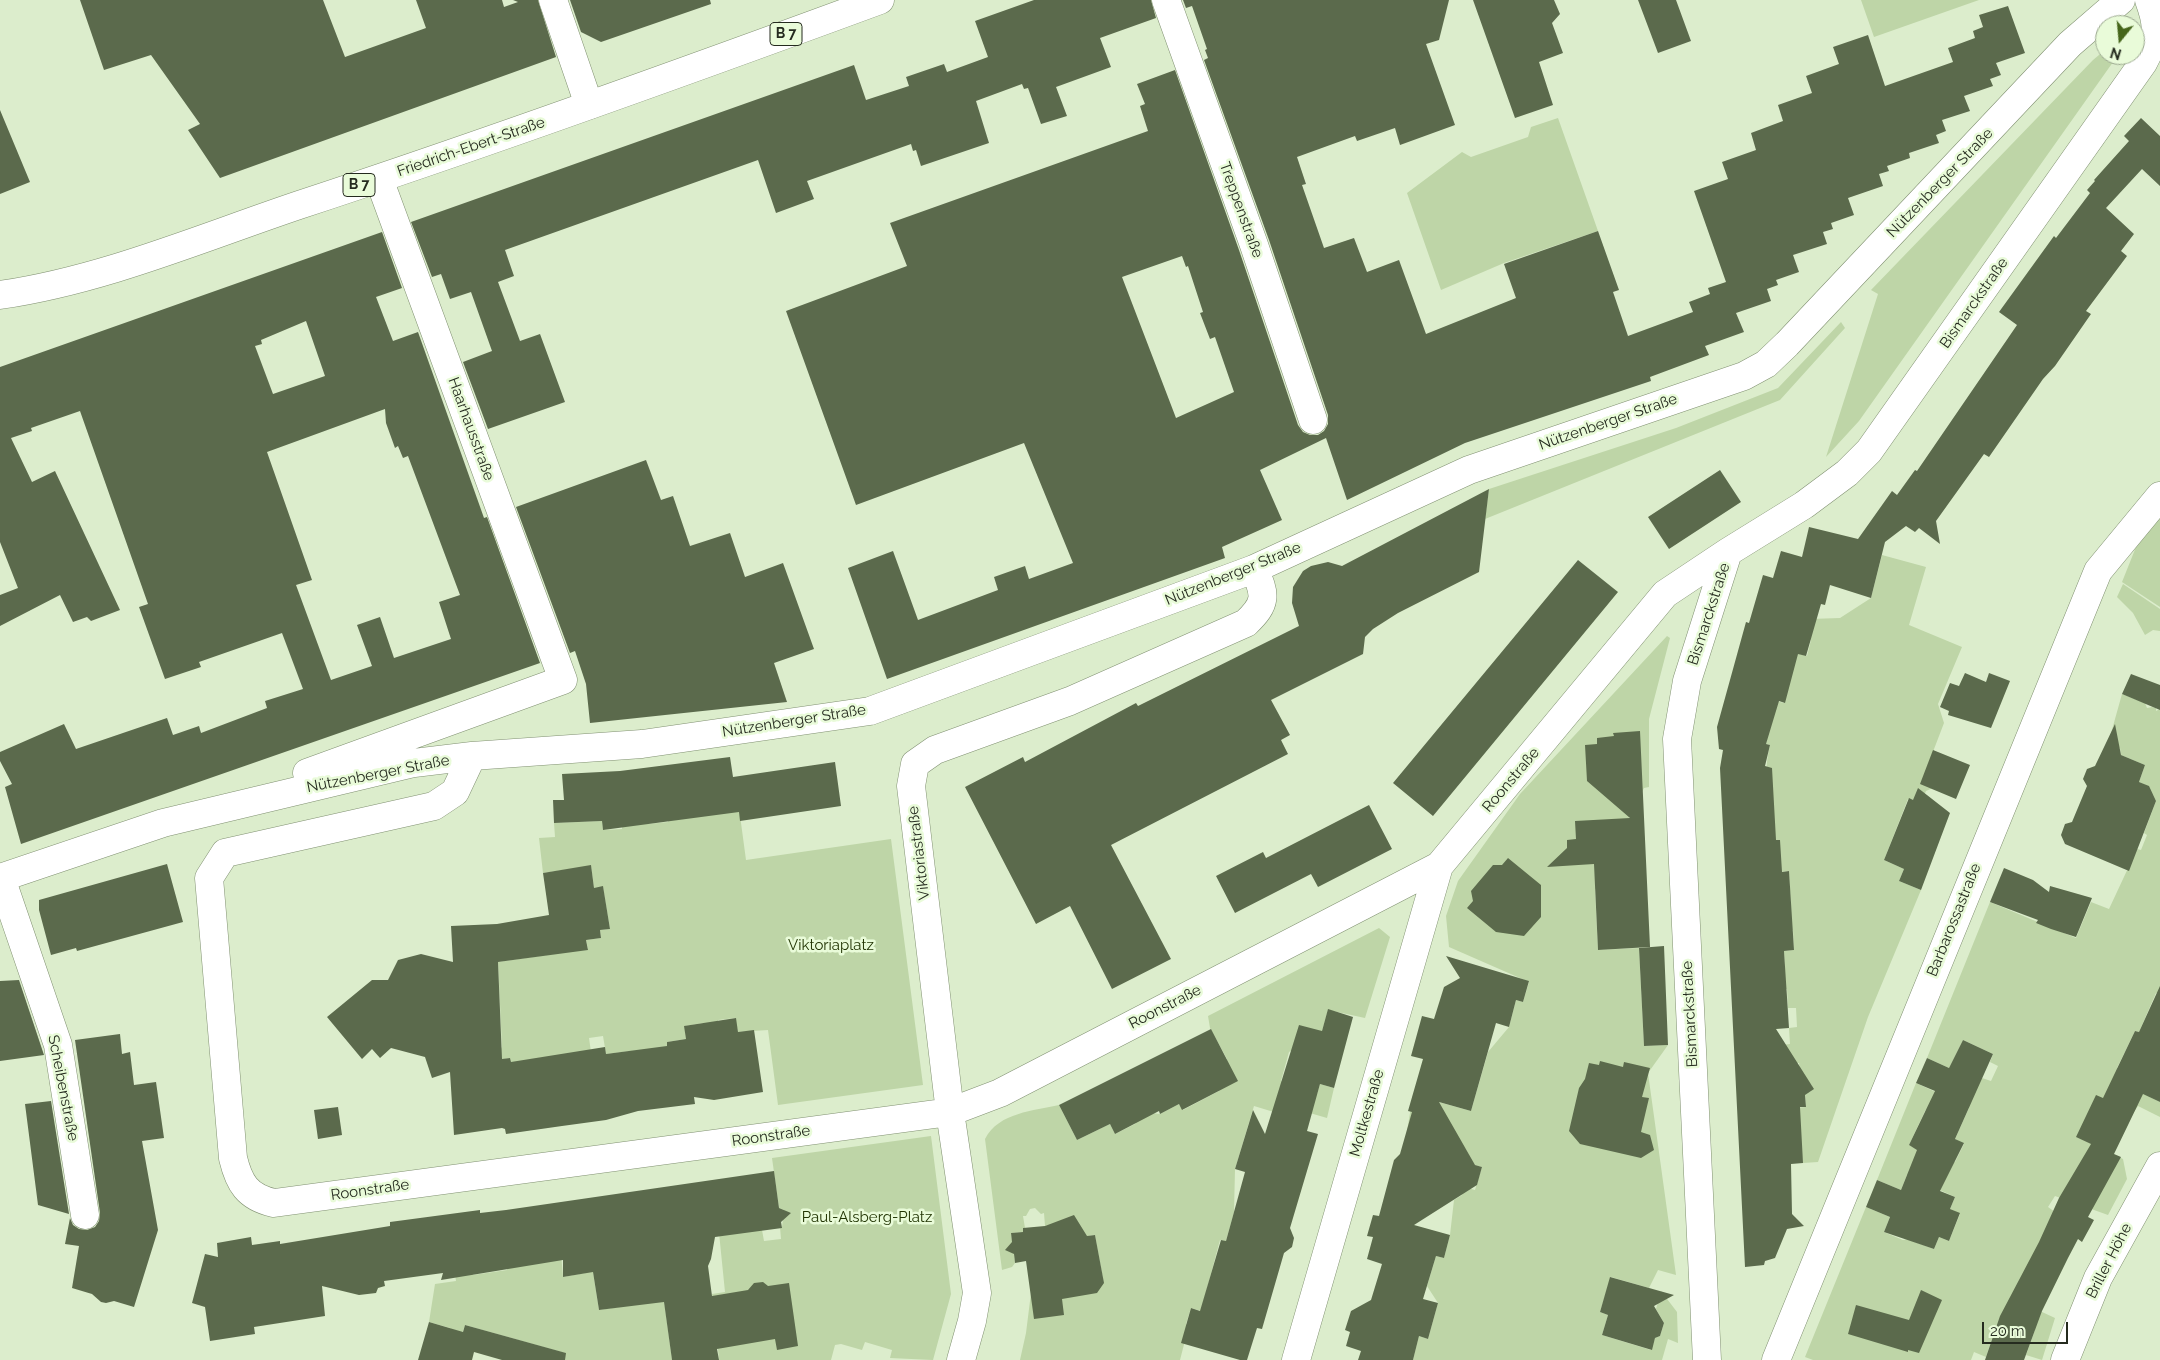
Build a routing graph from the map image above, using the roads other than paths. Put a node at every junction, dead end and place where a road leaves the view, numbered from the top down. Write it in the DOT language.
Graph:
graph roads {
  1 [pos="553,0"];
  2 [pos="880,0"];
  3 [pos="1166,0"];
  4 [pos="2121,0"];
  5 [pos="2149,0"];
  6 [pos="589,106"];
  7 [pos="379,179"];
  8 [pos="0,295"];
  9 [pos="1313,420"];
  10 [pos="2160,496"];
  11 [pos="1728,552"];
  12 [pos="1254,569"];
  13 [pos="562,680"];
  14 [pos="472,756"];
  15 [pos="214,809"];
  16 [pos="1439,866"];
  17 [pos="0,878"];
  18 [pos="950,1112"];
  19 [pos="2160,1166"];
  20 [pos="85,1215"];
  21 [pos="961,1360"];
  22 [pos="1296,1360"];
  23 [pos="1708,1360"];
  24 [pos="1776,1360"];
  25 [pos="2065,1360"];
  1 -- 6 [label="street"];
  2 -- 6 [label="street, Friedrich-Ebert-Straße / B 7"];
  3 -- 9 [label="street, Treppenstraße"];
  4 -- 12 [label="street, Nützenberger Straße"];
  5 -- 11 [label="street, Bismarckstraße"];
  6 -- 7 [label="street, Friedrich-Ebert-Straße / B 7"];
  7 -- 8 [label="street, Friedrich-Ebert-Straße / B 7"];
  7 -- 13 [label="street, Haarhausstraße"];
  10 -- 24 [label="street, Barbarossastraße"];
  11 -- 16 [label="street, Roonstraße"];
  11 -- 23 [label="street, Bismarckstraße"];
  12 -- 14 [label="street, Nützenberger Straße"];
  12 -- 18 [label="street, Viktoriastraße"];
  13 -- 15 [label="street, Nützenberger Straße"];
  14 -- 15 [label="street, Nützenberger Straße"];
  14 -- 18 [label="street, Roonstraße"];
  15 -- 17 [label="street, Nützenberger Straße"];
  16 -- 18 [label="street, Roonstraße"];
  16 -- 22 [label="street, Moltkestraße"];
  17 -- 20 [label="street, Scheibenstraße"];
  18 -- 21 [label="street, Viktoriastraße"];
  19 -- 25 [label="street, Briller Höhe"];
}
